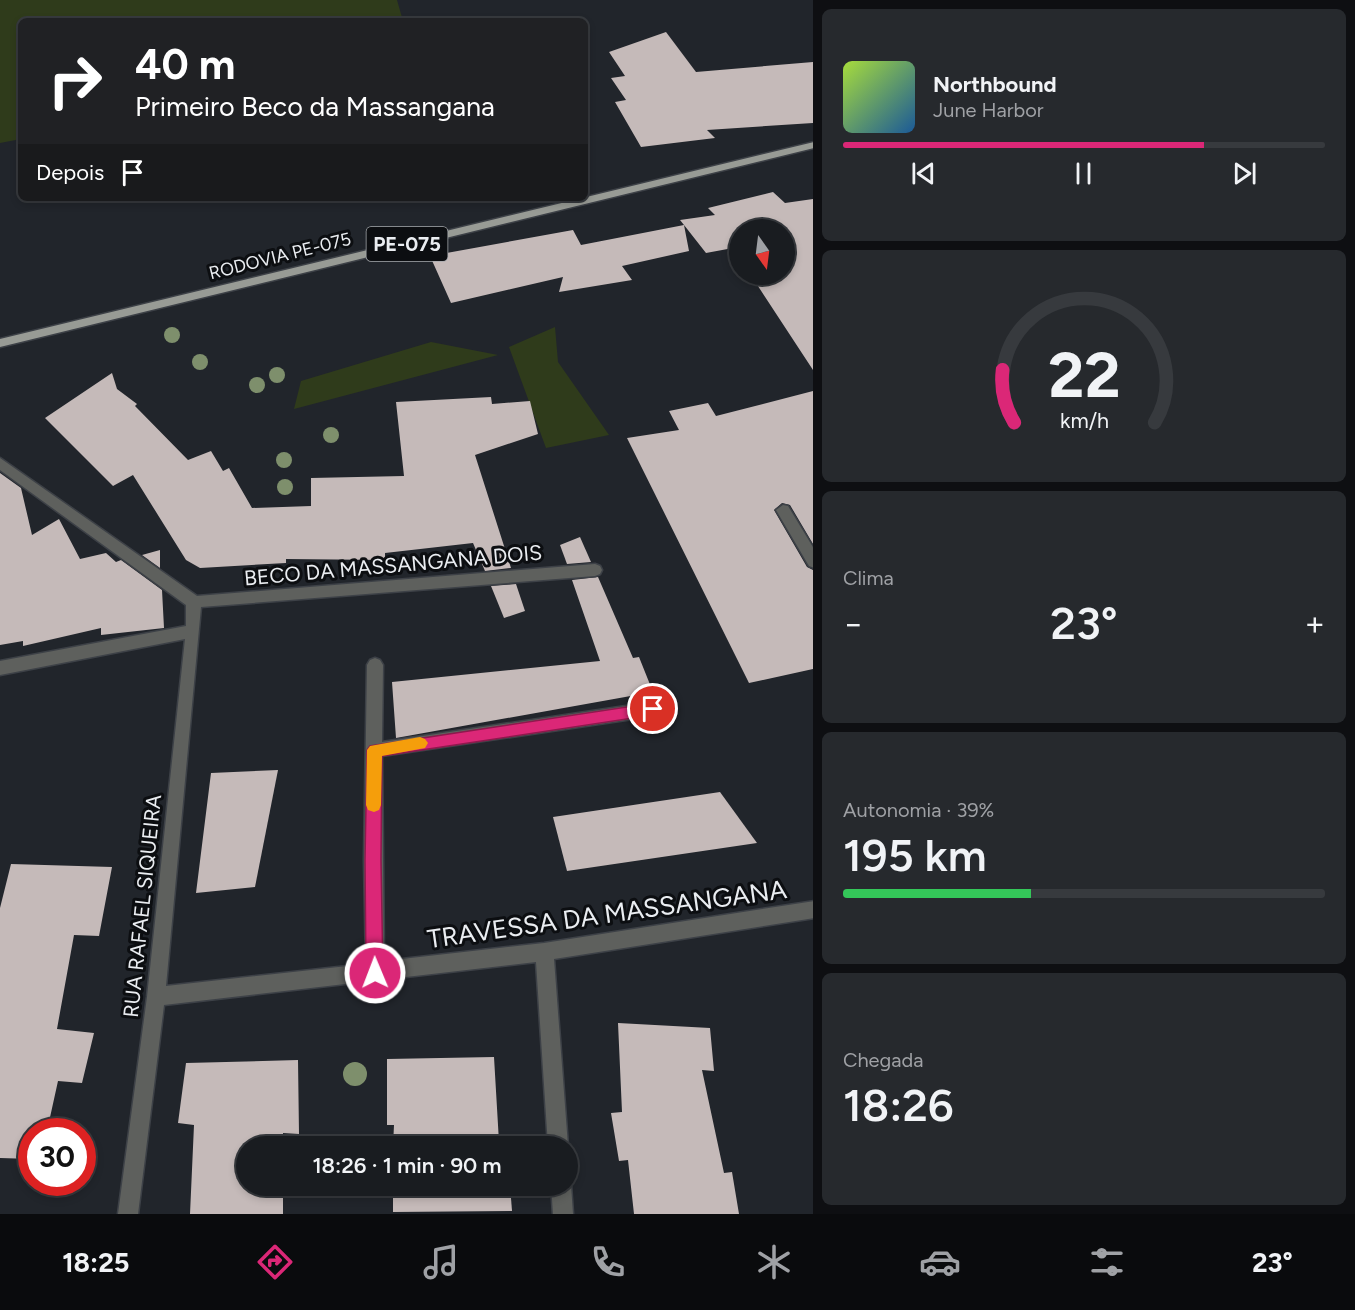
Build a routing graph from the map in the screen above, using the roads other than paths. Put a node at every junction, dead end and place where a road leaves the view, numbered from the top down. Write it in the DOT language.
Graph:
graph roads {
  1 [pos="813,145"];
  2 [pos="588,200"];
  3 [pos="583,201"];
  4 [pos="0,343"];
  5 [pos="0,463"];
  6 [pos="783,510"];
  7 [pos="813,562"];
  8 [pos="595,570"];
  9 [pos="194,602"];
  10 [pos="193,631"];
  11 [pos="375,665"];
  12 [pos="0,668"];
  13 [pos="653,709"];
  14 [pos="375,750"];
  15 [pos="813,909"];
  16 [pos="544,952"];
  17 [pos="375,973"];
  18 [pos="156,997"];
  19 [pos="557,1136"];
  20 [pos="562,1196"];
  21 [pos="128,1214"];
  22 [pos="563,1214"];
  1 -- 2 [label="main road, RODOVIA PE-075 / PE-075"];
  3 -- 4 [label="main road, RODOVIA PE-075 / PE-075"];
  5 -- 9 [label="street"];
  6 -- 7 [label="street"];
  8 -- 9 [label="street, BECO DA MASSANGANA DOIS"];
  9 -- 10 [label="street, RUA RAFAEL SIQUEIRA"];
  10 -- 12 [label="street"];
  10 -- 18 [label="street, RUA RAFAEL SIQUEIRA"];
  11 -- 14 [label="street"];
  13 -- 14 [label="street"];
  14 -- 17 [label="street"];
  15 -- 16 [label="street, TRAVESSA DA MASSANGANA"];
  16 -- 17 [label="street, TRAVESSA DA MASSANGANA"];
  16 -- 19 [label="street"];
  17 -- 18 [label="street, TRAVESSA DA MASSANGANA"];
  18 -- 21 [label="street, RUA RAFAEL SIQUEIRA"];
  20 -- 22 [label="street"];
}
